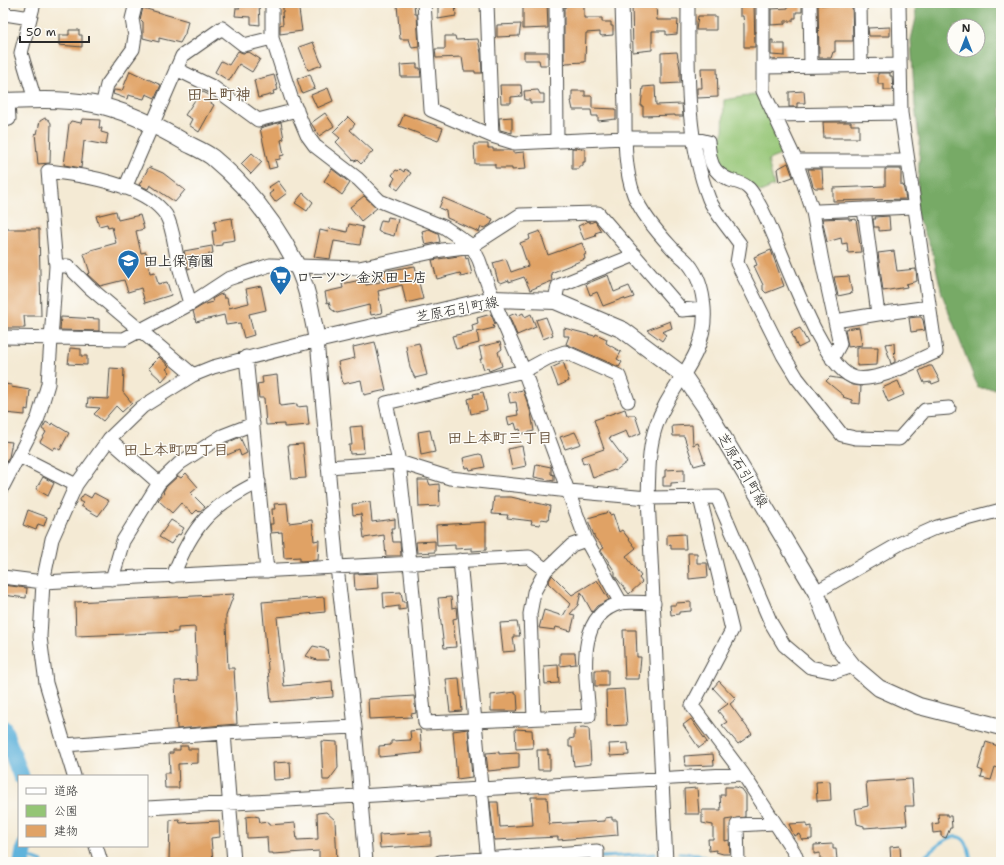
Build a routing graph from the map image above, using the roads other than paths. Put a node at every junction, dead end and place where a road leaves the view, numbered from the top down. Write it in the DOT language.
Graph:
graph roads {
  1 [pos="34,3"];
  2 [pos="136,3"];
  3 [pos="272,3"];
  4 [pos="424,3"];
  5 [pos="488,3"];
  6 [pos="556,3"];
  7 [pos="622,3"];
  8 [pos="688,3"];
  9 [pos="763,3"];
  10 [pos="810,3"];
  11 [pos="860,3"];
  12 [pos="900,3"];
  13 [pos="3,8"];
  14 [pos="30,18"];
  15 [pos="272,38"];
  16 [pos="900,65"];
  17 [pos="810,66"];
  18 [pos="860,66"];
  19 [pos="763,67"];
  20 [pos="176,69"];
  21 [pos="35,100"];
  22 [pos="5,101"];
  23 [pos="102,106"];
  24 [pos="297,110"];
  25 [pos="901,113"];
  26 [pos="774,115"];
  27 [pos="3,120"];
  28 [pos="153,124"];
  29 [pos="492,136"];
  30 [pos="625,138"];
  31 [pos="692,138"];
  32 [pos="557,141"];
  33 [pos="796,161"];
  34 [pos="908,161"];
  35 [pos="124,188"];
  36 [pos="914,207"];
  37 [pos="864,209"];
  38 [pos="813,212"];
  39 [pos="472,246"];
  40 [pos="635,255"];
  41 [pos="56,266"];
  42 [pos="298,268"];
  43 [pos="492,299"];
  44 [pos="555,301"];
  45 [pos="190,304"];
  46 [pos="929,307"];
  47 [pos="704,308"];
  48 [pos="878,314"];
  49 [pos="835,321"];
  50 [pos="141,331"];
  51 [pos="3,337"];
  52 [pos="51,337"];
  53 [pos="317,340"];
  54 [pos="246,357"];
  55 [pos="832,359"];
  56 [pos="524,370"];
  57 [pos="193,375"];
  58 [pos="683,375"];
  59 [pos="628,401"];
  60 [pos="949,408"];
  61 [pos="253,424"];
  62 [pos="109,439"];
  63 [pos="19,456"];
  64 [pos="399,462"];
  65 [pos="328,467"];
  66 [pos="258,482"];
  67 [pos="159,483"];
  68 [pos="76,485"];
  69 [pos="3,486"];
  70 [pos="569,491"];
  71 [pos="648,498"];
  72 [pos="700,498"];
  73 [pos="1001,510"];
  74 [pos="586,540"];
  75 [pos="460,560"];
  76 [pos="410,562"];
  77 [pos="337,566"];
  78 [pos="546,570"];
  79 [pos="267,571"];
  80 [pos="173,576"];
  81 [pos="3,577"];
  82 [pos="112,579"];
  83 [pos="43,582"];
  84 [pos="816,592"];
  85 [pos="654,602"];
  86 [pos="621,603"];
  87 [pos="852,666"];
  88 [pos="534,718"];
  89 [pos="475,721"];
  90 [pos="355,727"];
  91 [pos="1001,727"];
  92 [pos="224,733"];
  93 [pos="64,745"];
  94 [pos="743,774"];
  95 [pos="74,775"];
  96 [pos="661,779"];
  97 [pos="481,790"];
  98 [pos="360,797"];
  99 [pos="229,803"];
  100 [pos="148,808"];
  101 [pos="775,823"];
  102 [pos="96,847"];
  103 [pos="545,858"];
  104 [pos="488,860"];
  105 [pos="100,862"];
  106 [pos="234,862"];
  107 [pos="366,862"];
  108 [pos="440,862"];
  109 [pos="597,862"];
  110 [pos="666,862"];
  111 [pos="738,862"];
  112 [pos="798,862"];
  1 -- 14 [label="street"];
  2 -- 23 [label="street"];
  3 -- 15 [label="street"];
  4 -- 29 [label="street"];
  5 -- 29 [label="street"];
  6 -- 32 [label="street"];
  7 -- 30 [label="street"];
  8 -- 31 [label="street"];
  9 -- 19 [label="street"];
  10 -- 17 [label="street"];
  11 -- 18 [label="street"];
  12 -- 16 [label="street"];
  13 -- 14 [label="street"];
  14 -- 21 [label="street"];
  15 -- 20 [label="street"];
  15 -- 24 [label="street"];
  16 -- 18 [label="street"];
  16 -- 25 [label="street"];
  17 -- 18 [label="street"];
  17 -- 19 [label="street"];
  19 -- 26 [label="street"];
  20 -- 24 [label="street"];
  20 -- 28 [label="street"];
  21 -- 22 [label="main road"];
  21 -- 23 [label="main road"];
  22 -- 27 [label="street"];
  23 -- 28 [label="main road"];
  24 -- 39 [label="street"];
  25 -- 26 [label="street"];
  25 -- 34 [label="street"];
  26 -- 33 [label="street"];
  28 -- 35 [label="street"];
  28 -- 42 [label="main road"];
  29 -- 32 [label="street"];
  30 -- 31 [label="street"];
  30 -- 32 [label="street"];
  30 -- 47 [label="street"];
  31 -- 55 [label="street"];
  31 -- 60 [label="street"];
  33 -- 34 [label="street"];
  33 -- 38 [label="street"];
  34 -- 36 [label="street"];
  35 -- 41 [label="street"];
  35 -- 45 [label="street"];
  36 -- 37 [label="street"];
  36 -- 46 [label="street"];
  37 -- 38 [label="street"];
  37 -- 48 [label="street"];
  38 -- 49 [label="street"];
  39 -- 40 [label="street"];
  39 -- 42 [label="street"];
  39 -- 43 [label="street"];
  40 -- 44 [label="street"];
  40 -- 47 [label="street"];
  41 -- 50 [label="street"];
  41 -- 52 [label="street"];
  42 -- 45 [label="street"];
  42 -- 53 [label="main road"];
  43 -- 44 [label="main road, 芝原石引町線"];
  43 -- 53 [label="main road, 芝原石引町線"];
  43 -- 56 [label="street"];
  44 -- 58 [label="main road, 芝原石引町線"];
  45 -- 50 [label="street"];
  46 -- 48 [label="street"];
  46 -- 55 [label="street"];
  47 -- 58 [label="street"];
  48 -- 49 [label="street"];
  49 -- 55 [label="street"];
  50 -- 52 [label="street"];
  50 -- 57 [label="street"];
  51 -- 52 [label="street"];
  52 -- 63 [label="street"];
  53 -- 54 [label="street"];
  53 -- 65 [label="street"];
  54 -- 57 [label="street"];
  54 -- 61 [label="street"];
  56 -- 59 [label="street"];
  56 -- 64 [label="street"];
  56 -- 70 [label="street"];
  57 -- 62 [label="street"];
  58 -- 71 [label="street"];
  58 -- 84 [label="main road, 芝原石引町線"];
  61 -- 66 [label="street"];
  61 -- 67 [label="street"];
  62 -- 67 [label="street"];
  62 -- 68 [label="street"];
  63 -- 68 [label="street"];
  63 -- 69 [label="street"];
  64 -- 65 [label="street"];
  64 -- 70 [label="street"];
  64 -- 76 [label="street"];
  65 -- 77 [label="street"];
  66 -- 79 [label="street"];
  66 -- 80 [label="street"];
  67 -- 82 [label="street"];
  68 -- 83 [label="street"];
  70 -- 71 [label="street"];
  70 -- 74 [label="street"];
  71 -- 72 [label="street"];
  71 -- 85 [label="street"];
  72 -- 87 [label="street"];
  72 -- 94 [label="street"];
  73 -- 84 [label="street"];
  74 -- 78 [label="street"];
  74 -- 86 [label="street"];
  75 -- 76 [label="street"];
  75 -- 78 [label="street"];
  75 -- 89 [label="street"];
  76 -- 77 [label="street"];
  76 -- 89 [label="street"];
  77 -- 79 [label="street"];
  77 -- 90 [label="street"];
  78 -- 88 [label="street"];
  79 -- 80 [label="street"];
  80 -- 82 [label="street"];
  81 -- 83 [label="street"];
  82 -- 83 [label="street"];
  83 -- 93 [label="street"];
  84 -- 87 [label="main road, 芝原石引町線"];
  85 -- 86 [label="street"];
  85 -- 96 [label="street"];
  86 -- 88 [label="street"];
  87 -- 91 [label="main road, 芝原石引町線"];
  88 -- 89 [label="street"];
  89 -- 97 [label="street"];
  90 -- 92 [label="street"];
  90 -- 98 [label="street"];
  92 -- 93 [label="street"];
  92 -- 99 [label="street"];
  93 -- 95 [label="street"];
  94 -- 96 [label="street"];
  94 -- 101 [label="street"];
  96 -- 97 [label="street"];
  96 -- 110 [label="street"];
  97 -- 98 [label="street"];
  97 -- 104 [label="street"];
  98 -- 99 [label="street"];
  98 -- 107 [label="street"];
  99 -- 100 [label="street"];
  99 -- 106 [label="street"];
  101 -- 111 [label="street"];
  101 -- 112 [label="street"];
  102 -- 105 [label="street"];
  103 -- 104 [label="street"];
  103 -- 109 [label="street"];
  104 -- 108 [label="street"];
}
